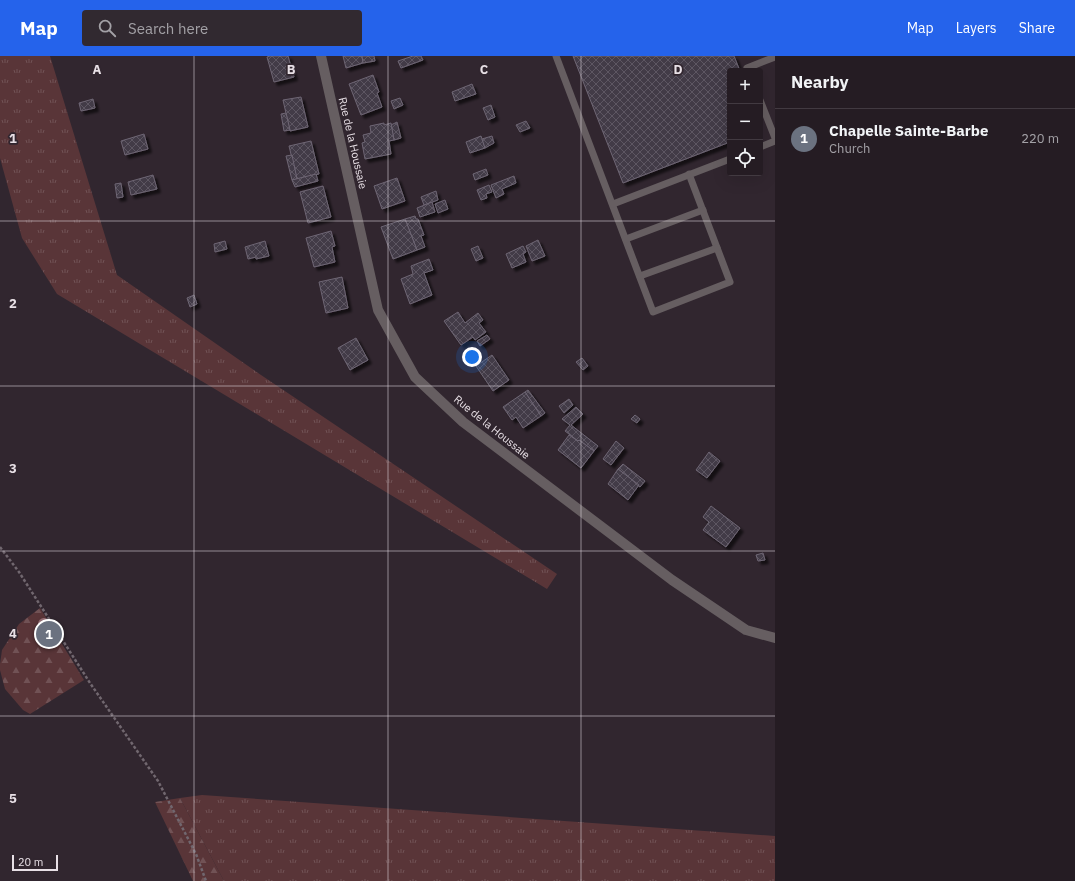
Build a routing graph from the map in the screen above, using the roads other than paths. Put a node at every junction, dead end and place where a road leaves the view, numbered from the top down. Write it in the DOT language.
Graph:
graph roads {
  1 [pos="321,56"];
  2 [pos="556,56"];
  3 [pos="775,57"];
  4 [pos="747,68"];
  5 [pos="762,104"];
  6 [pos="775,140"];
  7 [pos="763,146"];
  8 [pos="727,160"];
  9 [pos="689,174"];
  10 [pos="613,204"];
  11 [pos="703,210"];
  12 [pos="626,239"];
  13 [pos="717,248"];
  14 [pos="640,276"];
  15 [pos="775,638"];
  1 -- 15 [label="street, Rue de la Houssaie"];
  2 -- 10 [label="lane"];
  3 -- 4 [label="lane"];
  5 -- 6 [label="lane"];
  6 -- 7 [label="lane"];
  8 -- 9 [label="lane"];
  9 -- 10 [label="lane"];
  9 -- 11 [label="lane"];
  10 -- 12 [label="lane"];
  11 -- 12 [label="lane"];
  11 -- 13 [label="lane"];
  12 -- 14 [label="lane"];
  13 -- 14 [label="lane"];
  13 -- 14 [label="lane"];
}
